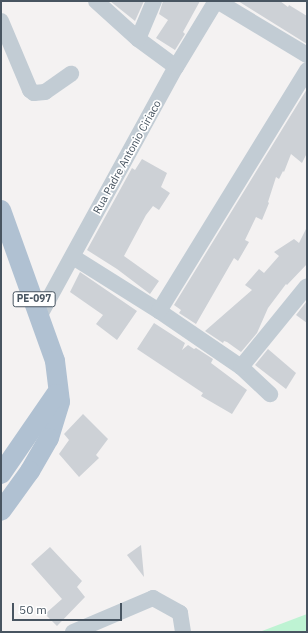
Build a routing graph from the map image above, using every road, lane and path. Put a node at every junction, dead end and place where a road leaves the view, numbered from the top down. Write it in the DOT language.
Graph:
graph roads {
  1 [pos="96,1"];
  2 [pos="154,1"];
  3 [pos="216,1"];
  4 [pos="1,21"];
  5 [pos="138,39"];
  6 [pos="307,54"];
  7 [pos="176,67"];
  8 [pos="307,70"];
  9 [pos="71,74"];
  10 [pos="1,210"];
  11 [pos="73,257"];
  12 [pos="307,286"];
  13 [pos="159,311"];
  14 [pos="40,315"];
  15 [pos="241,367"];
  16 [pos="59,391"];
  17 [pos="270,394"];
  18 [pos="1,474"];
  19 [pos="1,511"];
  20 [pos="72,632"];
  21 [pos="183,632"];
  1 -- 5 [label="street"];
  2 -- 5 [label="street"];
  3 -- 6 [label="street"];
  3 -- 7 [label="street, Rua Padre Antonio Ciriaco"];
  4 -- 9 [label="street"];
  5 -- 7 [label="street"];
  7 -- 11 [label="street, Rua Padre Antonio Ciriaco"];
  8 -- 13 [label="street"];
  10 -- 14 [label="main road, PE-097"];
  11 -- 13 [label="street"];
  11 -- 14 [label="street, Rua Padre Antonio Ciriaco"];
  12 -- 15 [label="street"];
  13 -- 15 [label="street"];
  14 -- 16 [label="main road, PE-097"];
  15 -- 17 [label="street"];
  16 -- 18 [label="main road"];
  16 -- 19 [label="main road, PE-097"];
  20 -- 21 [label="street"];
}
